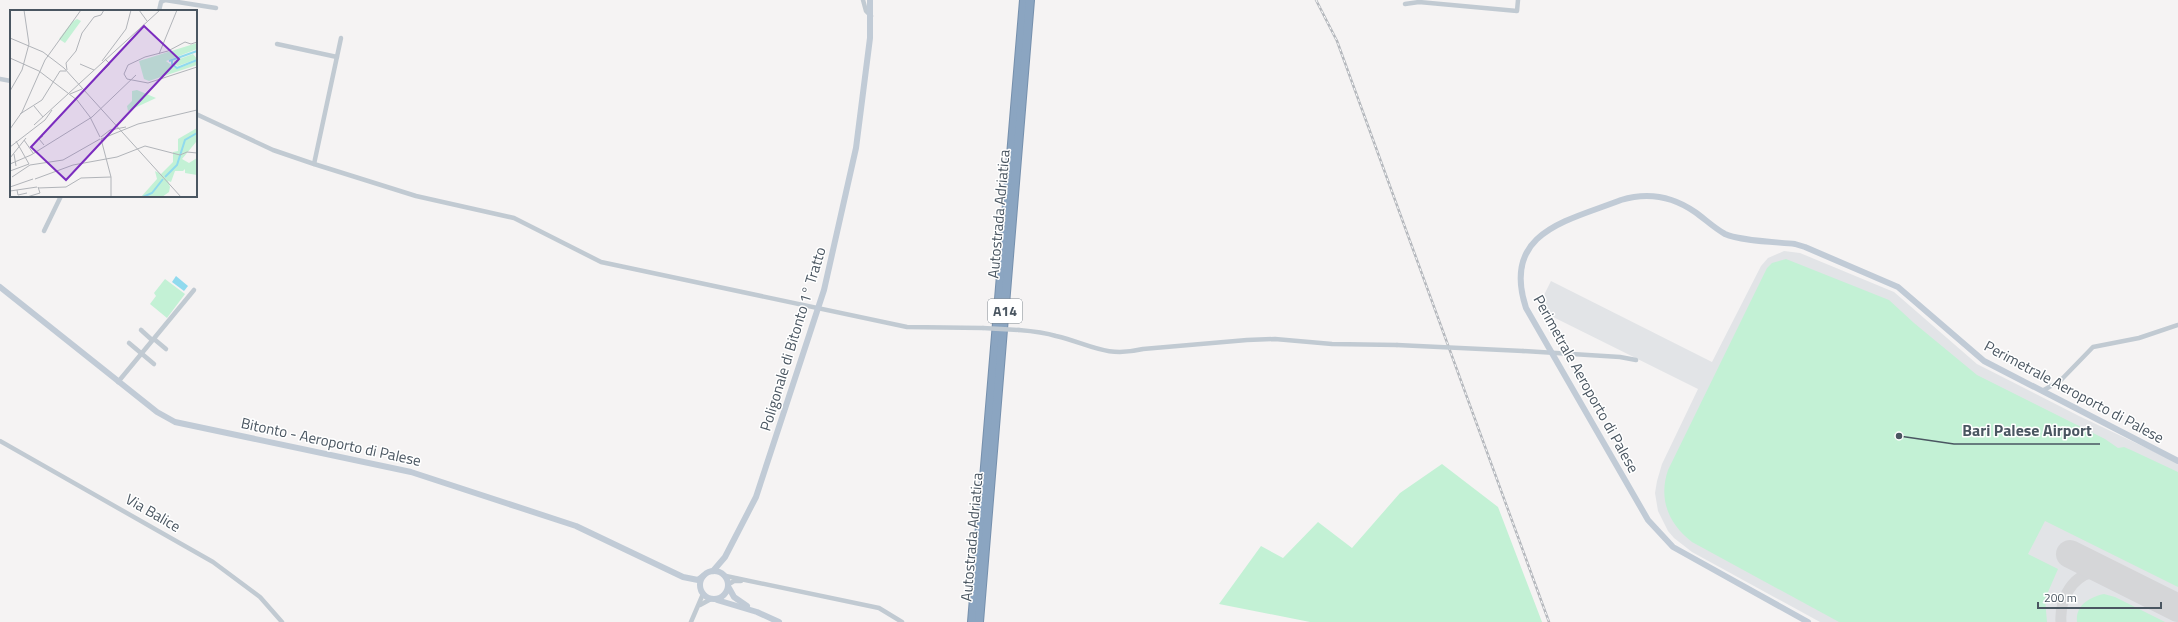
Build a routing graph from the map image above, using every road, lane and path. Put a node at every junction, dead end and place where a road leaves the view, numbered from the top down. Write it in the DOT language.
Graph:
graph roads {
  1 [pos="863,0"];
  2 [pos="870,0"];
  3 [pos="1024,0"];
  4 [pos="1030,0"];
  5 [pos="1518,0"];
  6 [pos="1404,4"];
  7 [pos="216,8"];
  8 [pos="159,10"];
  9 [pos="871,16"];
  10 [pos="341,38"];
  11 [pos="278,44"];
  12 [pos="337,56"];
  13 [pos="0,79"];
  14 [pos="10,81"];
  15 [pos="197,114"];
  16 [pos="314,164"];
  17 [pos="61,197"];
  18 [pos="44,231"];
  19 [pos="0,287"];
  20 [pos="194,290"];
  21 [pos="818,309"];
  22 [pos="2178,325"];
  23 [pos="140,330"];
  24 [pos="153,339"];
  25 [pos="129,343"];
  26 [pos="166,349"];
  27 [pos="141,353"];
  28 [pos="1552,354"];
  29 [pos="1636,360"];
  30 [pos="154,364"];
  31 [pos="118,382"];
  32 [pos="2042,391"];
  33 [pos="0,441"];
  34 [pos="2178,461"];
  35 [pos="725,557"];
  36 [pos="713,571"];
  37 [pos="724,575"];
  38 [pos="703,576"];
  39 [pos="683,577"];
  40 [pos="745,581"];
  41 [pos="729,586"];
  42 [pos="702,593"];
  43 [pos="713,599"];
  44 [pos="700,605"];
  45 [pos="757,612"];
  46 [pos="282,622"];
  47 [pos="691,622"];
  48 [pos="779,622"];
  49 [pos="902,622"];
  50 [pos="972,622"];
  51 [pos="979,622"];
  52 [pos="1808,622"];
  1 -- 9 [label="street"];
  2 -- 9 [label="main road, Poligonale di Bitonto 1° Tratto"];
  3 -- 50 [label="highway, Autostrada Adriatica / A14"];
  4 -- 51 [label="highway, Autostrada Adriatica / A14"];
  5 -- 6 [label="street"];
  7 -- 8 [label="street"];
  9 -- 21 [label="main road, Poligonale di Bitonto 1° Tratto"];
  10 -- 12 [label="street"];
  11 -- 12 [label="street"];
  12 -- 16 [label="street"];
  13 -- 14 [label="street"];
  15 -- 16 [label="street"];
  16 -- 21 [label="street"];
  17 -- 18 [label="street"];
  19 -- 31 [label="main road, Bitonto - Aeroporto di Palese"];
  20 -- 24 [label="street"];
  21 -- 28 [label="street, bridge"];
  21 -- 35 [label="main road, Poligonale di Bitonto 1° Tratto"];
  22 -- 32 [label="street"];
  23 -- 24 [label="street"];
  24 -- 26 [label="street"];
  24 -- 27 [label="street"];
  25 -- 27 [label="street"];
  27 -- 30 [label="street"];
  27 -- 31 [label="street"];
  28 -- 29 [label="street"];
  28 -- 32 [label="main road, Perimetrale Aeroporto di Palese"];
  28 -- 52 [label="main road, Perimetrale Aeroporto di Palese"];
  31 -- 39 [label="main road, Bitonto - Aeroporto di Palese"];
  32 -- 34 [label="main road, Perimetrale Aeroporto di Palese"];
  33 -- 46 [label="street, Via Balice"];
  35 -- 36 [label="main road"];
  35 -- 37 [label="main road"];
  36 -- 37 [label="main road"];
  36 -- 38 [label="main road"];
  37 -- 40 [label="street"];
  37 -- 41 [label="main road"];
  38 -- 39 [label="main road"];
  38 -- 42 [label="main road"];
  39 -- 42 [label="main road"];
  40 -- 41 [label="street"];
  40 -- 49 [label="street"];
  41 -- 43 [label="main road"];
  41 -- 45 [label="main road"];
  42 -- 43 [label="main road"];
  42 -- 44 [label="street"];
  43 -- 44 [label="street"];
  43 -- 45 [label="main road"];
  44 -- 47 [label="street"];
  45 -- 48 [label="main road"];
}
